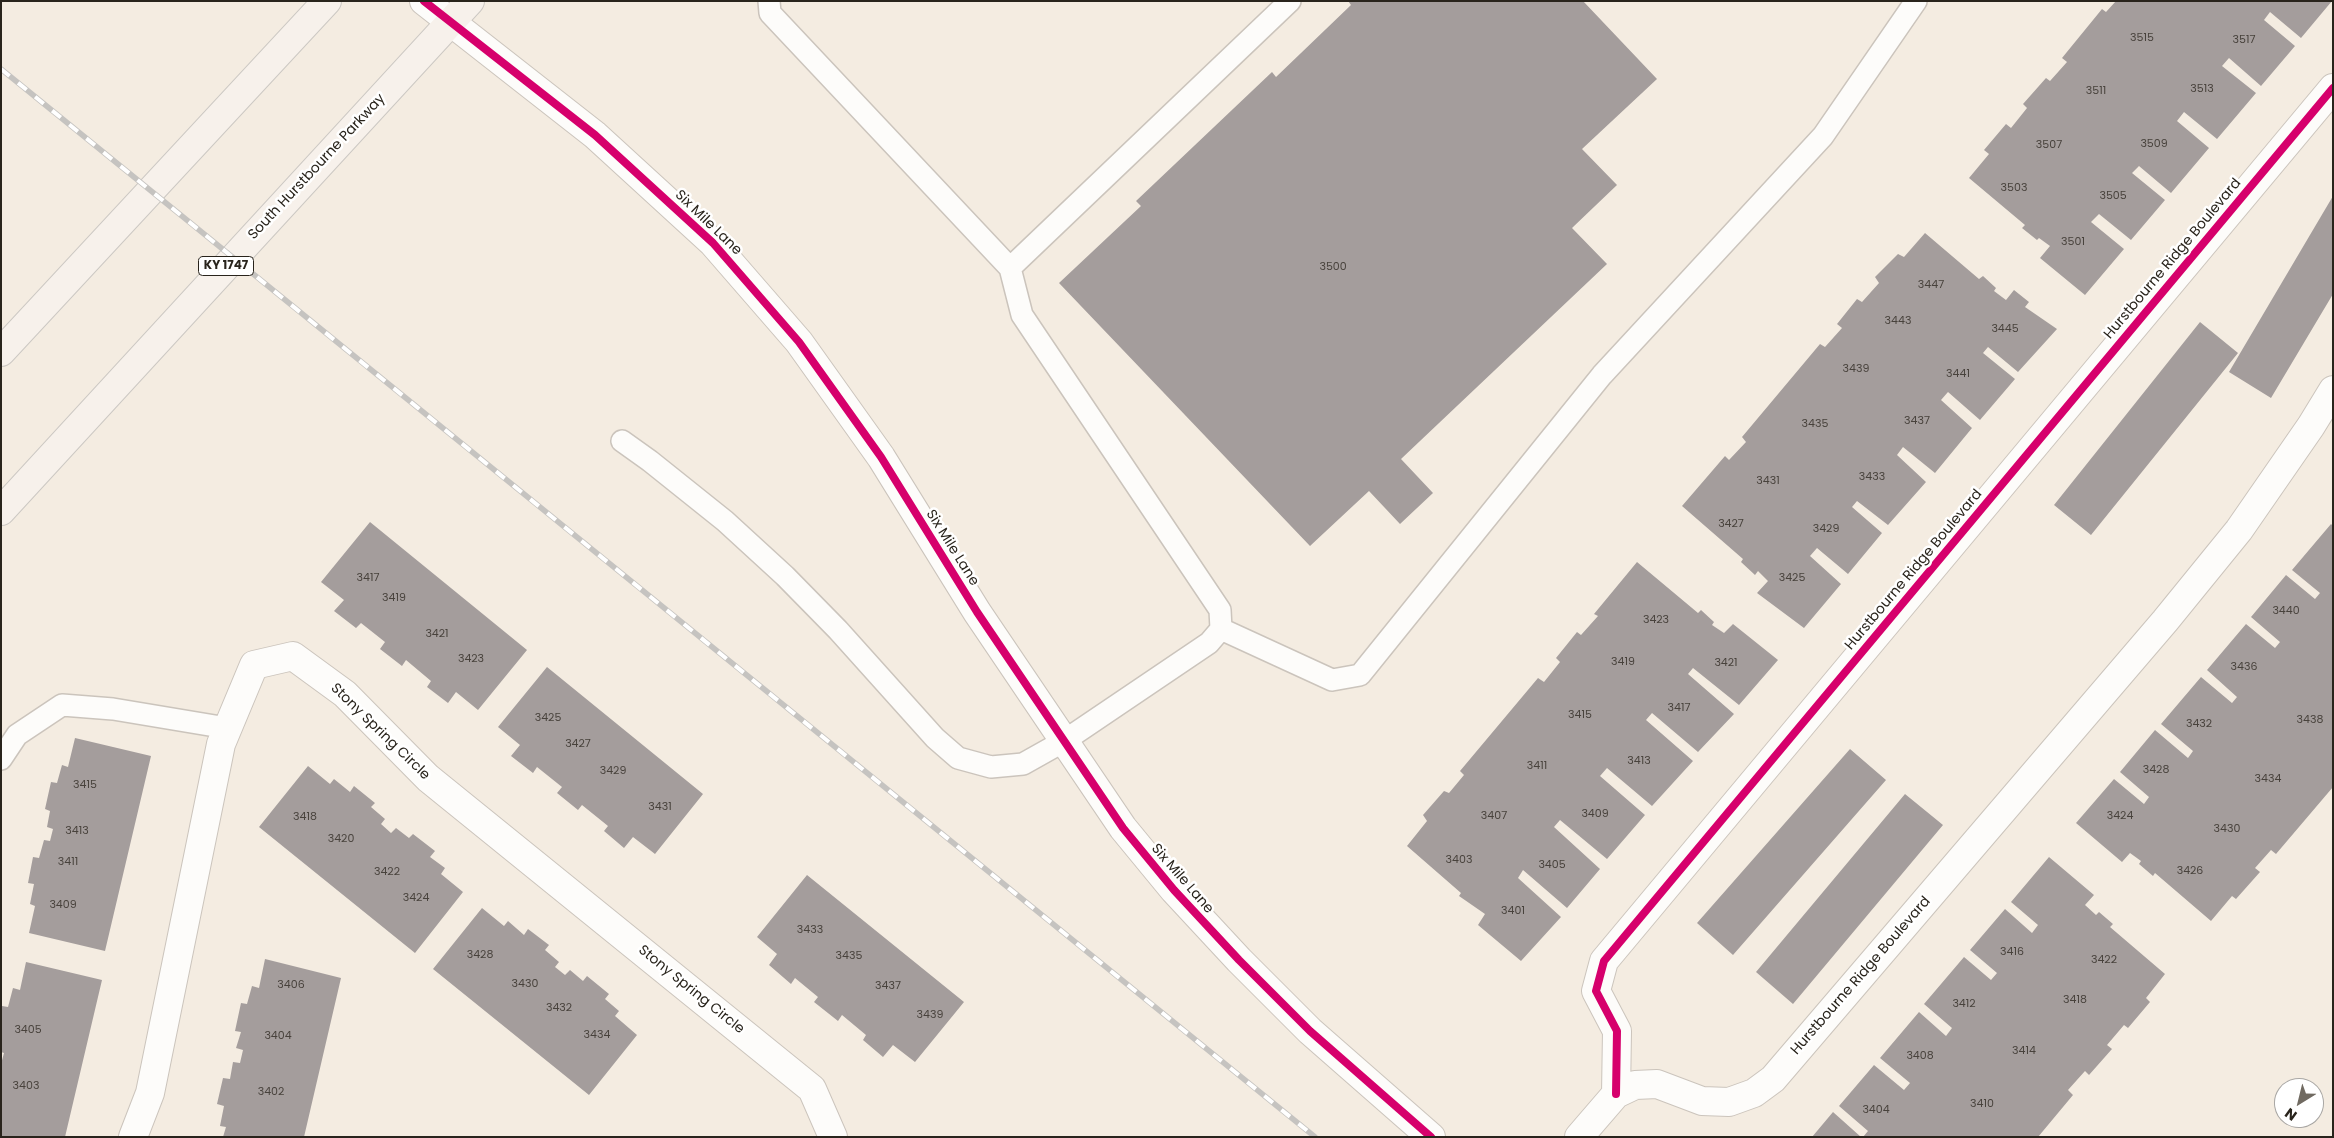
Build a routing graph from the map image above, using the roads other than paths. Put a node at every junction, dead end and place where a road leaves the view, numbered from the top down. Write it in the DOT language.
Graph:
graph roads {
  1 [pos="327,1"];
  2 [pos="424,1"];
  3 [pos="470,1"];
  4 [pos="769,1"];
  5 [pos="1290,1"];
  6 [pos="1916,1"];
  7 [pos="451,22"];
  8 [pos="2333,88"];
  9 [pos="1010,268"];
  10 [pos="1,352"];
  11 [pos="2333,390"];
  12 [pos="622,442"];
  13 [pos="1,511"];
  14 [pos="1220,629"];
  15 [pos="227,728"];
  16 [pos="1064,741"];
  17 [pos="1,759"];
  18 [pos="1616,1094"];
  19 [pos="133,1137"];
  20 [pos="832,1137"];
  21 [pos="1431,1137"];
  22 [pos="1579,1137"];
  1 -- 10 [label="main road"];
  2 -- 7 [label="street, Six Mile Lane"];
  3 -- 7 [label="main road, South Hurstbourne Parkway / KY 1747"];
  4 -- 9 [label="lane"];
  5 -- 9 [label="lane"];
  6 -- 14 [label="lane"];
  7 -- 13 [label="main road, South Hurstbourne Parkway / KY 1747"];
  7 -- 16 [label="street, Six Mile Lane"];
  8 -- 18 [label="street, Hurstbourne Ridge Boulevard"];
  9 -- 14 [label="lane"];
  11 -- 18 [label="street, Hurstbourne Ridge Boulevard"];
  12 -- 16 [label="lane"];
  14 -- 16 [label="lane"];
  15 -- 17 [label="lane"];
  15 -- 19 [label="street, Stony Spring Circle"];
  15 -- 20 [label="street, Stony Spring Circle"];
  16 -- 21 [label="street, Six Mile Lane"];
  18 -- 22 [label="street, Hurstbourne Ridge Boulevard"];
}
